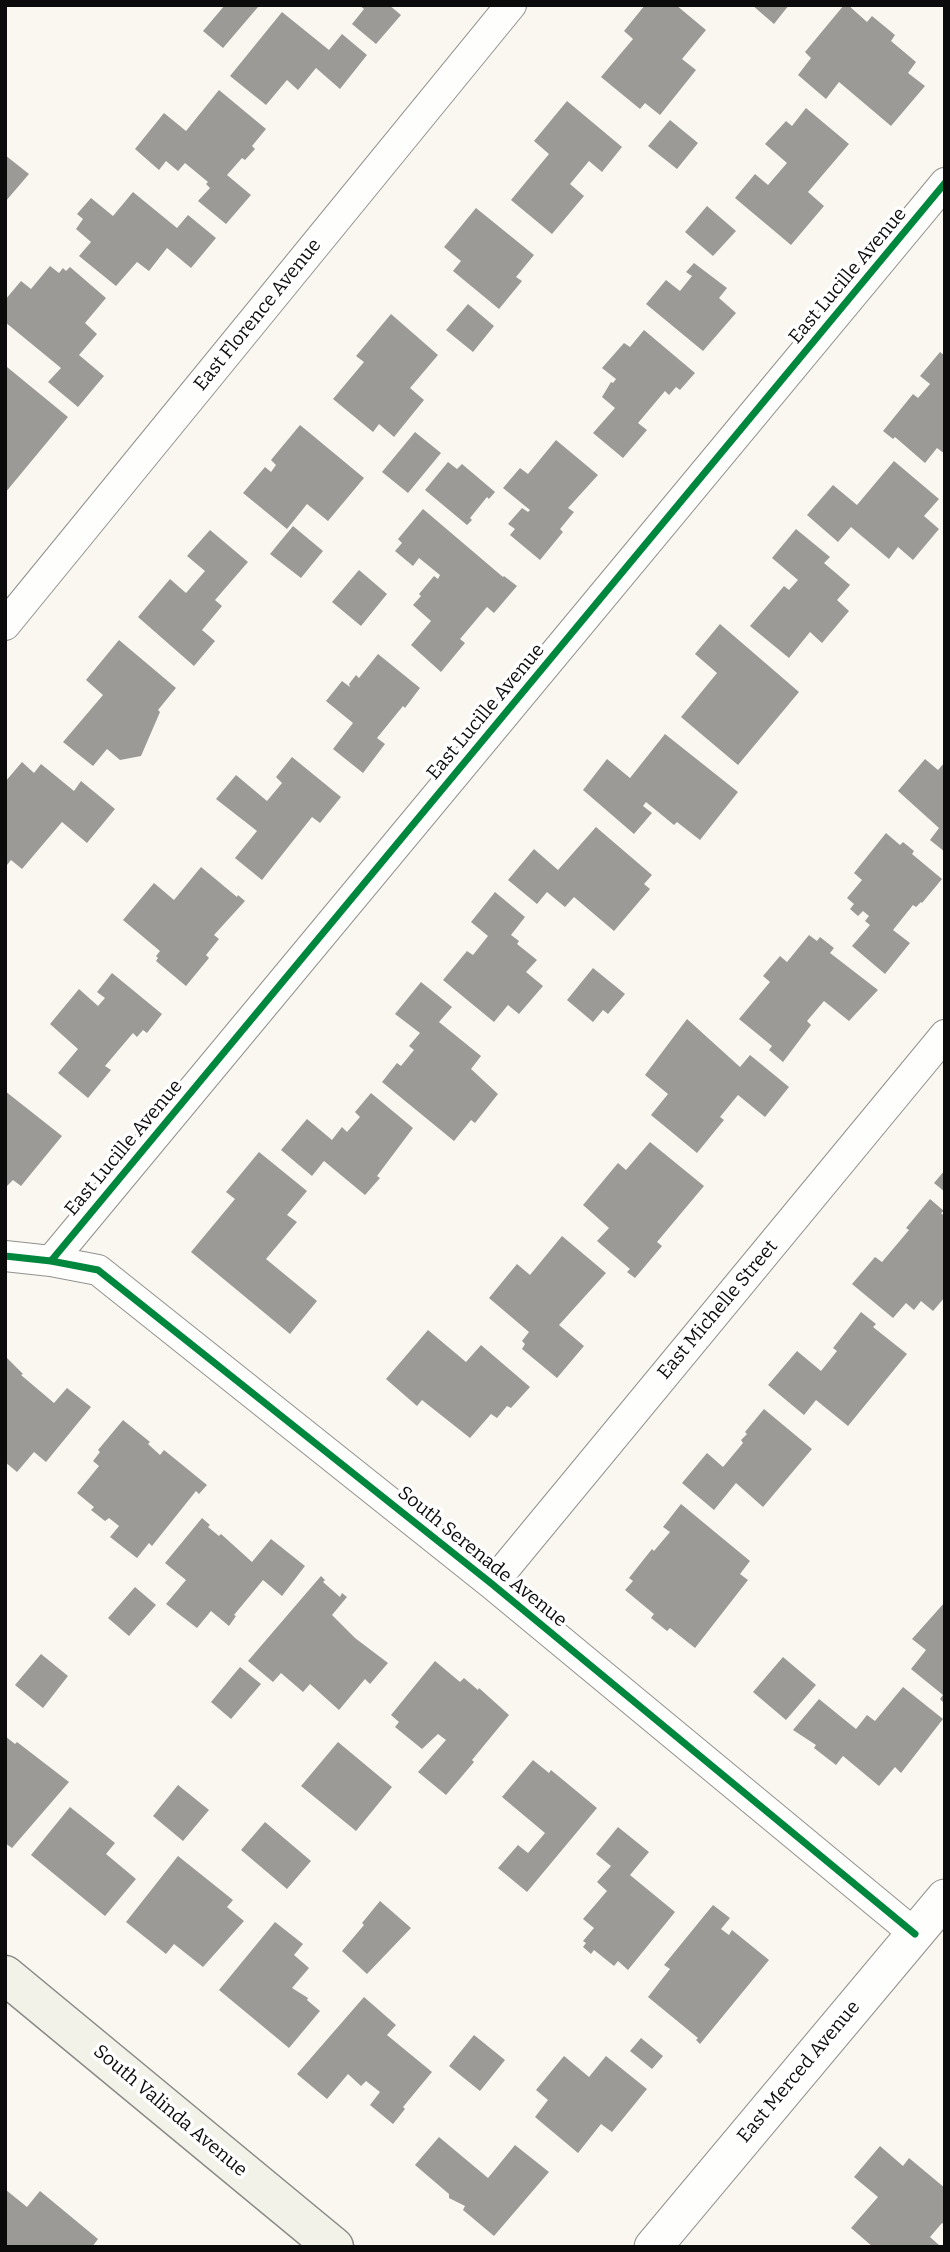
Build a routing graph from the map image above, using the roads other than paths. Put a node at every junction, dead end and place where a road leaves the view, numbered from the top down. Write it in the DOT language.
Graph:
graph roads {
  1 [pos="511,5"];
  2 [pos="945,183"];
  3 [pos="5,625"];
  4 [pos="945,1035"];
  5 [pos="5,1256"];
  6 [pos="51,1261"];
  7 [pos="492,1584"];
  8 [pos="945,1898"];
  9 [pos="915,1934"];
  10 [pos="5,1975"];
  11 [pos="334,2247"];
  12 [pos="653,2247"];
  1 -- 3 [label="street, East Florence Avenue"];
  2 -- 6 [label="street, East Lucille Avenue"];
  4 -- 7 [label="street, East Michelle Street"];
  5 -- 6 [label="street, South Serenade Avenue"];
  6 -- 7 [label="street, South Serenade Avenue"];
  7 -- 9 [label="street, South Serenade Avenue"];
  8 -- 9 [label="street, East Merced Avenue"];
  9 -- 12 [label="street, East Merced Avenue"];
  10 -- 11 [label="main road, South Valinda Avenue"];
}
